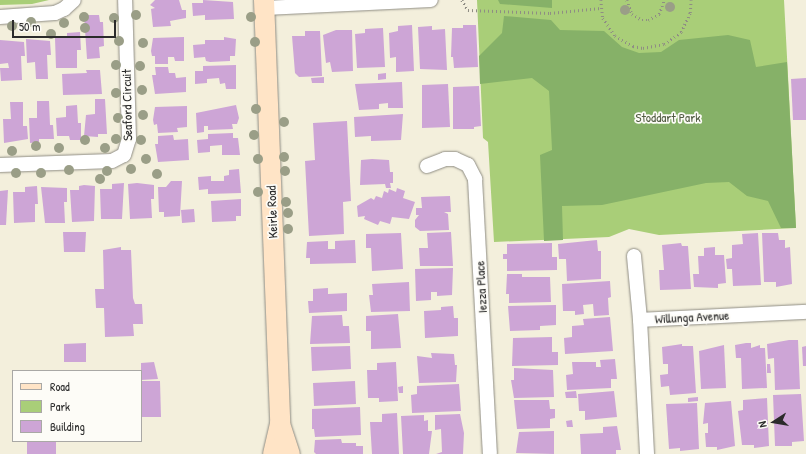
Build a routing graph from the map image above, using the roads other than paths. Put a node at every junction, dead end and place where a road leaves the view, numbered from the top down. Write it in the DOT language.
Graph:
graph roads {
  1 [pos="74,0"];
  2 [pos="125,0"];
  3 [pos="431,0"];
  4 [pos="265,4"];
  5 [pos="0,17"];
  6 [pos="0,166"];
  7 [pos="427,166"];
  8 [pos="634,256"];
  9 [pos="806,312"];
  10 [pos="640,320"];
  11 [pos="280,424"];
  12 [pos="273,454"];
  13 [pos="290,454"];
  14 [pos="490,454"];
  15 [pos="647,454"];
  1 -- 5 [label="street"];
  2 -- 6 [label="street, Seaford Circuit"];
  3 -- 4 [label="street"];
  4 -- 11 [label="street, Keirle Road"];
  7 -- 14 [label="street, Iezza Place"];
  8 -- 10 [label="street"];
  9 -- 10 [label="street, Willunga Avenue"];
  10 -- 15 [label="street, Willunga Avenue"];
  11 -- 12 [label="street, Keirle Road"];
  11 -- 13 [label="street, Keirle Road"];
}
